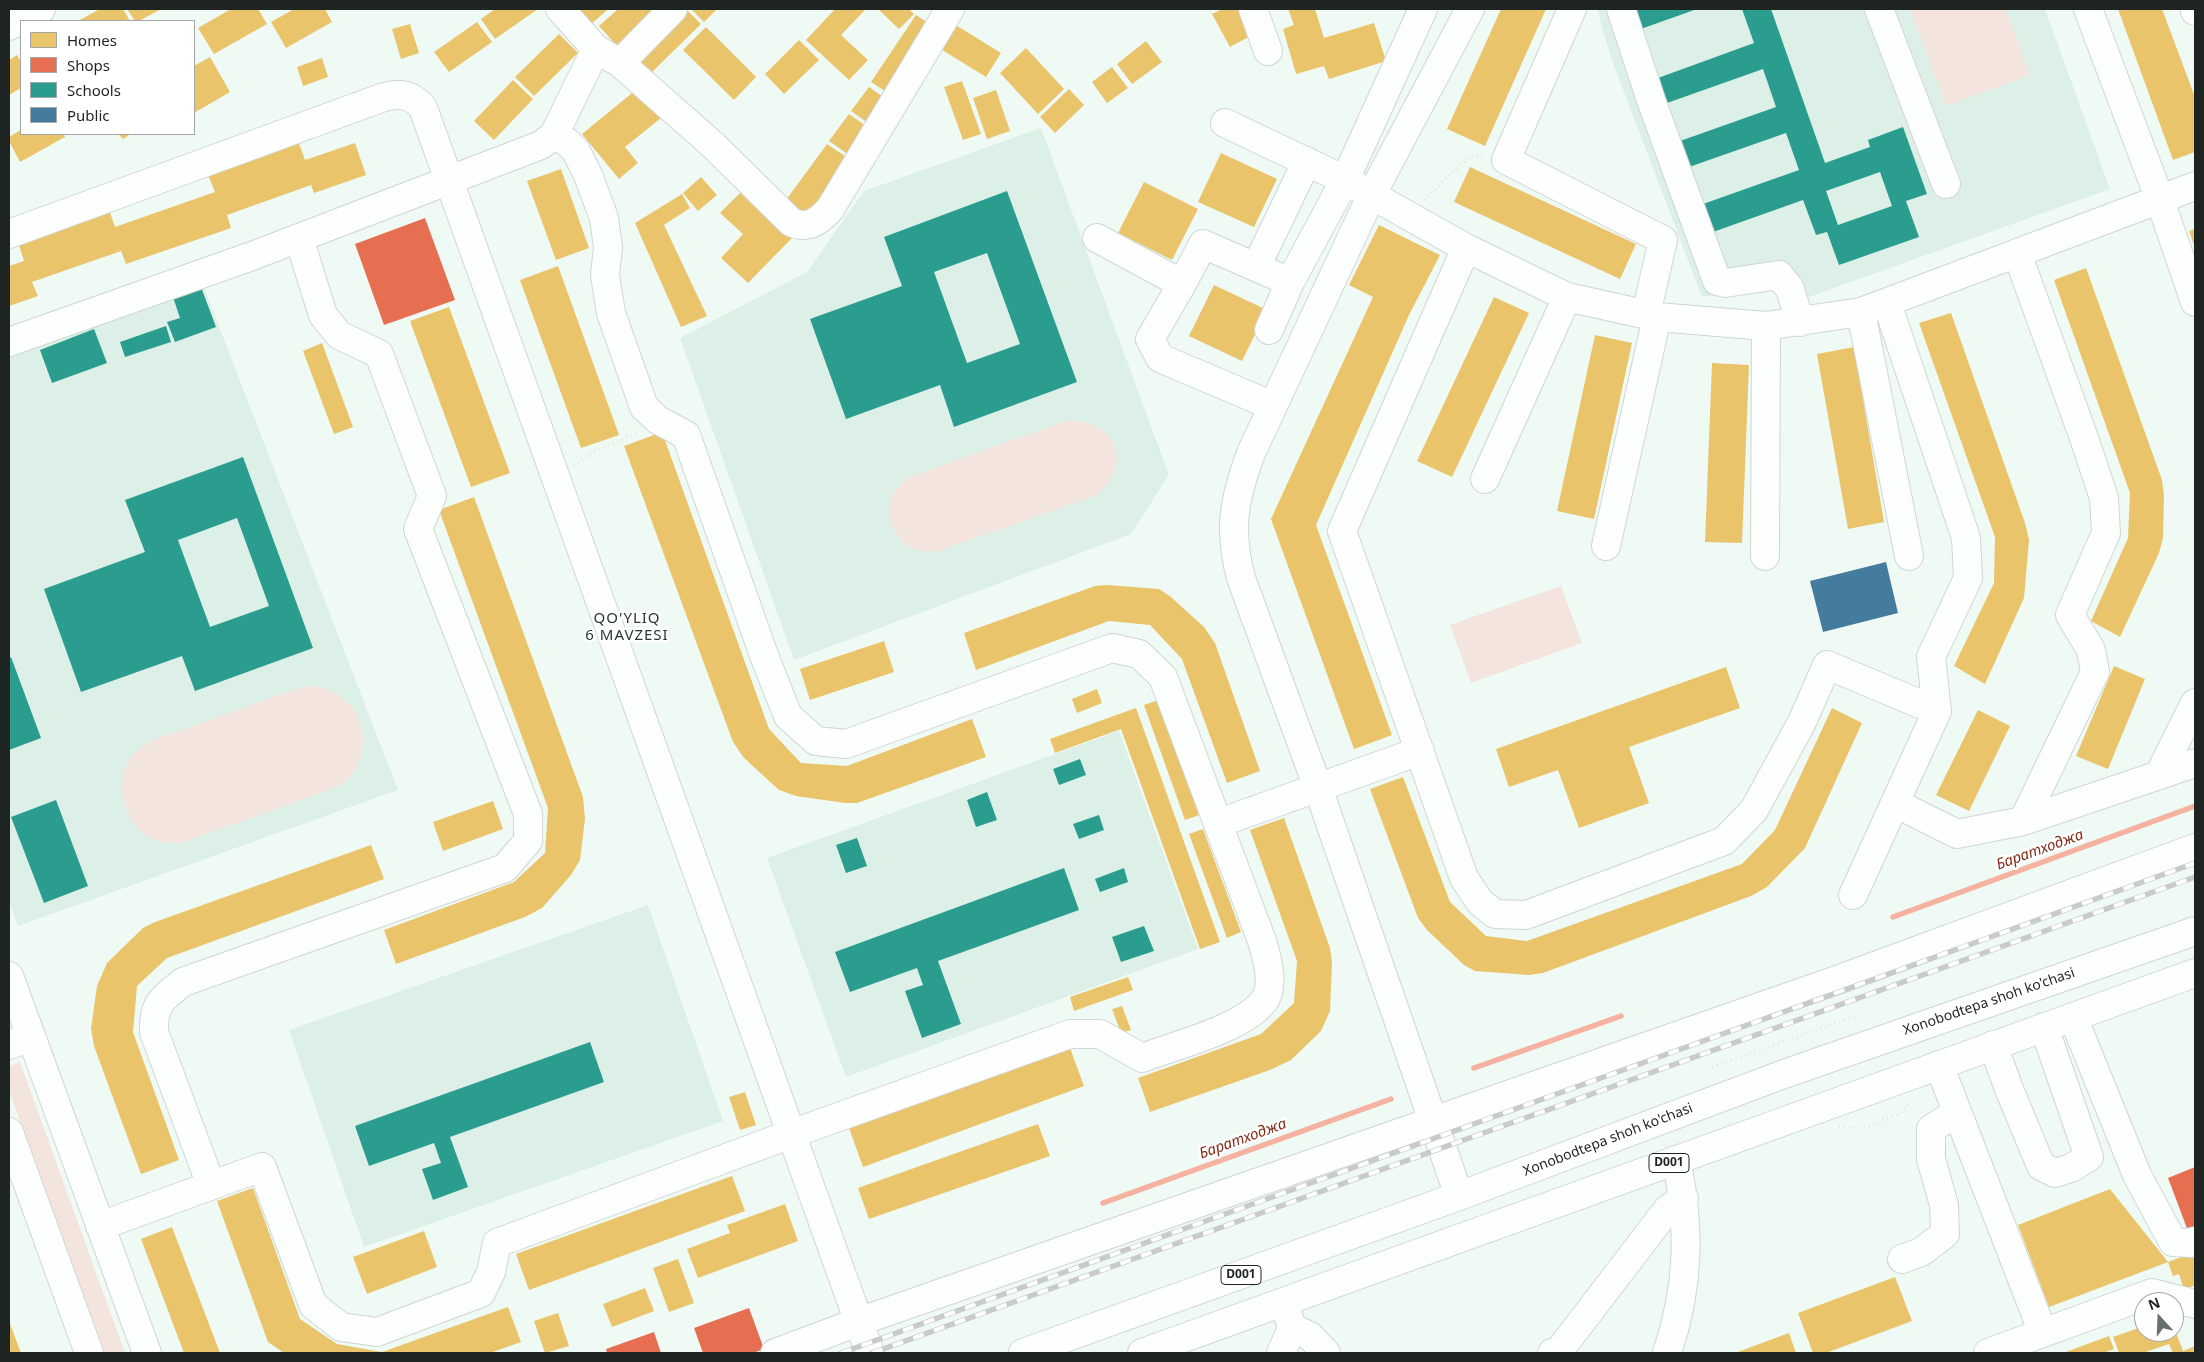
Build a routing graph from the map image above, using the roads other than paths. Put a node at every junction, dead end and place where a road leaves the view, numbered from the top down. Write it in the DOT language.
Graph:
graph roads {
  1 [pos="41,9"];
  2 [pos="560,9"];
  3 [pos="673,9"];
  4 [pos="950,9"];
  5 [pos="1253,9"];
  6 [pos="1422,9"];
  7 [pos="1470,9"];
  8 [pos="1572,9"];
  9 [pos="1621,9"];
  10 [pos="1879,9"];
  11 [pos="2088,9"];
  12 [pos="20,20"];
  13 [pos="596,49"];
  14 [pos="1268,51"];
  15 [pos="620,63"];
  16 [pos="1225,123"];
  17 [pos="554,135"];
  18 [pos="1307,161"];
  19 [pos="1345,180"];
  20 [pos="450,182"];
  21 [pos="1946,184"];
  22 [pos="2195,186"];
  23 [pos="1372,194"];
  24 [pos="2160,200"];
  25 [pos="9,234"];
  26 [pos="299,238"];
  27 [pos="1097,238"];
  28 [pos="1466,248"];
  29 [pos="2017,253"];
  30 [pos="1256,267"];
  31 [pos="1290,282"];
  32 [pos="1182,284"];
  33 [pos="1567,297"];
  34 [pos="2195,302"];
  35 [pos="1887,304"];
  36 [pos="1861,312"];
  37 [pos="1651,315"];
  38 [pos="1800,322"];
  39 [pos="1766,326"];
  40 [pos="1269,330"];
  41 [pos="9,342"];
  42 [pos="1273,406"];
  43 [pos="1484,479"];
  44 [pos="1606,546"];
  45 [pos="1765,556"];
  46 [pos="1909,556"];
  47 [pos="2195,703"];
  48 [pos="1937,711"];
  49 [pos="1420,752"];
  50 [pos="2195,763"];
  51 [pos="2159,775"];
  52 [pos="1318,788"];
  53 [pos="1895,803"];
  54 [pos="2023,821"];
  55 [pos="1219,823"];
  56 [pos="2195,848"];
  57 [pos="1854,895"];
  58 [pos="2195,931"];
  59 [pos="2195,975"];
  60 [pos="9,976"];
  61 [pos="2072,1017"];
  62 [pos="2044,1027"];
  63 [pos="20,1041"];
  64 [pos="1993,1045"];
  65 [pos="1939,1065"];
  66 [pos="1957,1112"];
  67 [pos="1432,1121"];
  68 [pos="9,1132"];
  69 [pos="791,1134"];
  70 [pos="1676,1160"];
  71 [pos="211,1185"];
  72 [pos="1459,1196"];
  73 [pos="1684,1198"];
  74 [pos="100,1226"];
  75 [pos="2195,1242"];
  76 [pos="1902,1259"];
  77 [pos="2195,1304"];
  78 [pos="1288,1315"];
  79 [pos="858,1322"];
  80 [pos="2043,1333"];
  81 [pos="1035,1351"];
  82 [pos="89,1353"];
  83 [pos="147,1353"];
  84 [pos="775,1353"];
  85 [pos="870,1353"];
  86 [pos="1142,1353"];
  87 [pos="1281,1353"];
  88 [pos="1326,1353"];
  89 [pos="1552,1353"];
  90 [pos="1667,1353"];
  91 [pos="1988,1353"];
  1 -- 12 [label="main road"];
  2 -- 13 [label="main road"];
  3 -- 15 [label="main road"];
  4 -- 15 [label="main road"];
  5 -- 14 [label="main road"];
  6 -- 19 [label="main road"];
  7 -- 23 [label="main road"];
  8 -- 37 [label="main road"];
  9 -- 38 [label="main road"];
  10 -- 21 [label="main road"];
  11 -- 24 [label="main road"];
  13 -- 15 [label="main road"];
  13 -- 17 [label="main road"];
  16 -- 18 [label="main road"];
  17 -- 20 [label="main road"];
  17 -- 55 [label="main road"];
  18 -- 19 [label="main road"];
  18 -- 30 [label="main road"];
  19 -- 23 [label="main road"];
  19 -- 31 [label="main road"];
  20 -- 25 [label="main road"];
  20 -- 26 [label="main road"];
  20 -- 69 [label="main road"];
  22 -- 24 [label="main road"];
  23 -- 28 [label="main road"];
  23 -- 42 [label="main road"];
  24 -- 29 [label="main road"];
  24 -- 34 [label="main road"];
  26 -- 41 [label="main road"];
  26 -- 71 [label="main road"];
  27 -- 32 [label="main road"];
  28 -- 33 [label="main road"];
  28 -- 49 [label="main road"];
  29 -- 35 [label="main road"];
  29 -- 54 [label="main road"];
  30 -- 31 [label="main road"];
  30 -- 32 [label="main road"];
  31 -- 40 [label="main road"];
  32 -- 42 [label="main road"];
  33 -- 37 [label="main road"];
  33 -- 43 [label="main road"];
  35 -- 36 [label="main road"];
  35 -- 48 [label="main road"];
  36 -- 38 [label="main road"];
  36 -- 46 [label="main road"];
  37 -- 39 [label="main road"];
  37 -- 44 [label="main road"];
  38 -- 39 [label="main road"];
  39 -- 45 [label="main road"];
  42 -- 52 [label="main road"];
  47 -- 51 [label="main road"];
  48 -- 49 [label="main road"];
  48 -- 53 [label="main road"];
  49 -- 52 [label="main road"];
  50 -- 51 [label="main road"];
  51 -- 54 [label="main road"];
  52 -- 55 [label="main road"];
  52 -- 67 [label="main road"];
  53 -- 54 [label="main road"];
  53 -- 57 [label="main road"];
  55 -- 69 [label="main road"];
  56 -- 67 [label="main road"];
  58 -- 72 [label="main road, Xonobodtepa shoh ko'chasi / D001"];
  59 -- 61 [label="main road, D001"];
  60 -- 63 [label="main road"];
  61 -- 62 [label="main road, D001"];
  61 -- 75 [label="main road"];
  62 -- 64 [label="main road, D001"];
  62 -- 64 [label="main road"];
  63 -- 74 [label="main road"];
  64 -- 65 [label="main road, D001"];
  65 -- 66 [label="main road"];
  65 -- 70 [label="main road, D001"];
  66 -- 76 [label="main road"];
  66 -- 80 [label="main road"];
  67 -- 72 [label="main road"];
  67 -- 79 [label="main road"];
  68 -- 82 [label="main road"];
  69 -- 71 [label="main road"];
  69 -- 79 [label="main road"];
  70 -- 73 [label="main road"];
  70 -- 78 [label="main road, D001"];
  71 -- 74 [label="main road"];
  72 -- 81 [label="main road, Xonobodtepa shoh ko'chasi / D001"];
  73 -- 89 [label="main road"];
  73 -- 90 [label="main road"];
  74 -- 83 [label="main road"];
  77 -- 80 [label="main road"];
  78 -- 86 [label="main road, D001"];
  78 -- 87 [label="main road"];
  78 -- 88 [label="main road"];
  79 -- 84 [label="main road"];
  79 -- 85 [label="main road"];
  80 -- 91 [label="main road"];
}
